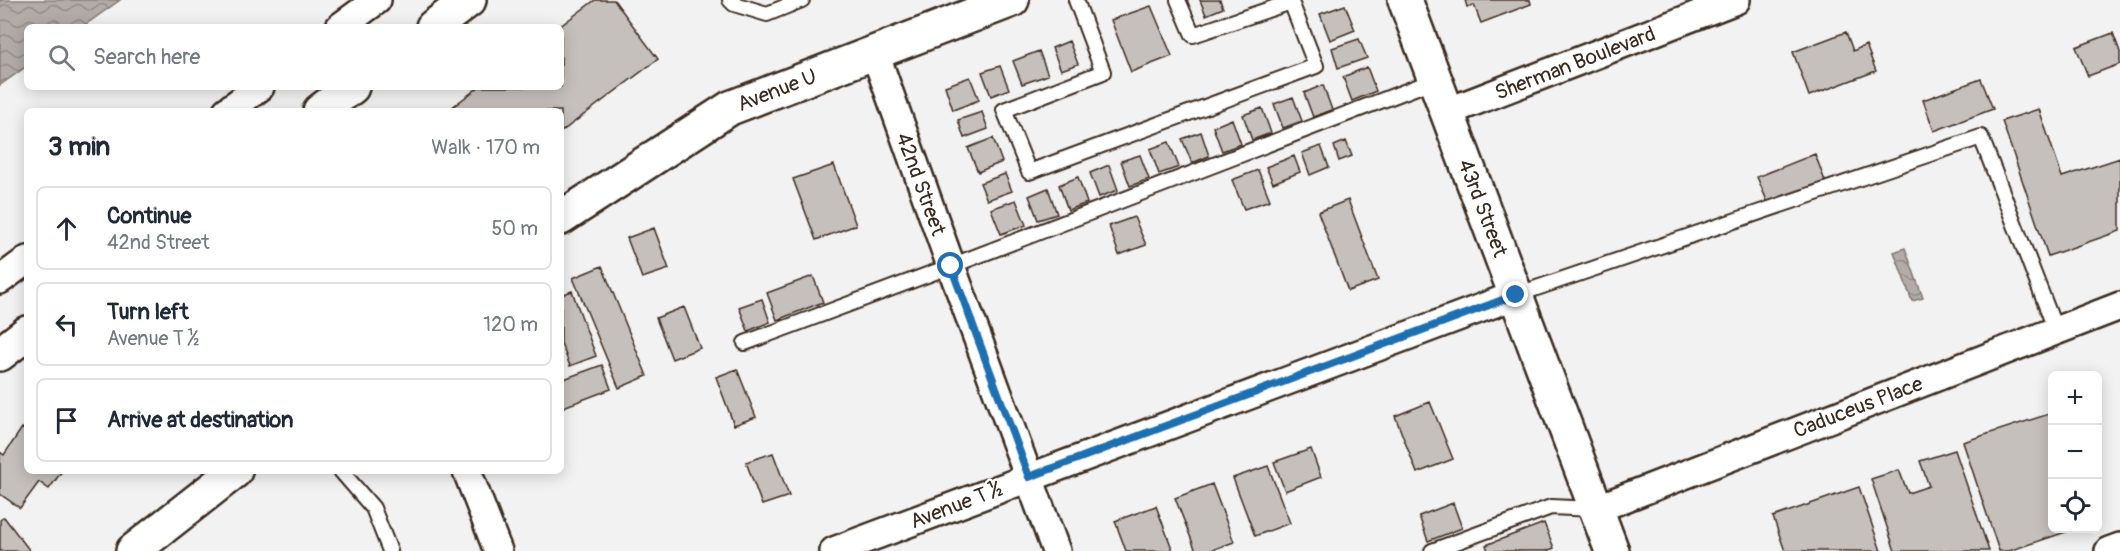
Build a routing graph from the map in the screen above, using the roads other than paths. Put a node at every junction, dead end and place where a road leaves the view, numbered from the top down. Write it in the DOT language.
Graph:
graph roads {
  1 [pos="377,0"];
  2 [pos="469,0"];
  3 [pos="730,0"];
  4 [pos="802,0"];
  5 [pos="1012,0"];
  6 [pos="1076,0"];
  7 [pos="1178,0"];
  8 [pos="1405,0"];
  9 [pos="1736,0"];
  10 [pos="974,7"];
  11 [pos="344,24"];
  12 [pos="437,24"];
  13 [pos="875,52"];
  14 [pos="1435,80"];
  15 [pos="256,90"];
  16 [pos="348,90"];
  17 [pos="231,108"];
  18 [pos="324,108"];
  19 [pos="1447,112"];
  20 [pos="564,216"];
  21 [pos="24,262"];
  22 [pos="951,266"];
  23 [pos="0,280"];
  24 [pos="1516,295"];
  25 [pos="2120,306"];
  26 [pos="2056,330"];
  27 [pos="24,335"];
  28 [pos="745,343"];
  29 [pos="0,354"];
  30 [pos="231,474"];
  31 [pos="344,474"];
  32 [pos="468,474"];
  33 [pos="1029,477"];
  34 [pos="1596,509"];
  35 [pos="2120,547"];
  36 [pos="133,551"];
  37 [pos="390,551"];
  38 [pos="498,551"];
  39 [pos="834,551"];
  40 [pos="1056,551"];
  41 [pos="1432,551"];
  42 [pos="1612,551"];
  43 [pos="2109,551"];
  1 -- 11 [label="street"];
  2 -- 12 [label="street"];
  3 -- 4 [label="lane"];
  5 -- 10 [label="street, Avenue U"];
  6 -- 7 [label="lane"];
  8 -- 14 [label="street, 43rd Street"];
  9 -- 19 [label="street, Sherman Boulevard"];
  10 -- 13 [label="street, Avenue U"];
  13 -- 20 [label="street, Avenue U"];
  13 -- 22 [label="street, 42nd Street"];
  14 -- 19 [label="street, 43rd Street"];
  14 -- 22 [label="lane"];
  15 -- 17 [label="street"];
  16 -- 18 [label="street"];
  19 -- 24 [label="street, 43rd Street"];
  21 -- 23 [label="street"];
  22 -- 28 [label="lane"];
  22 -- 33 [label="street, 42nd Street"];
  24 -- 26 [label="lane"];
  24 -- 33 [label="street, Avenue T ½"];
  24 -- 34 [label="street, 43rd Street"];
  25 -- 26 [label="street, Caduceus Place"];
  26 -- 34 [label="street, Caduceus Place"];
  27 -- 29 [label="street"];
  30 -- 36 [label="street"];
  31 -- 37 [label="lane"];
  32 -- 38 [label="street"];
  33 -- 39 [label="street, Avenue T ½"];
  33 -- 40 [label="street, 42nd Street"];
  34 -- 41 [label="lane"];
  34 -- 42 [label="street, 43rd Street"];
  35 -- 43 [label="street"];
}
